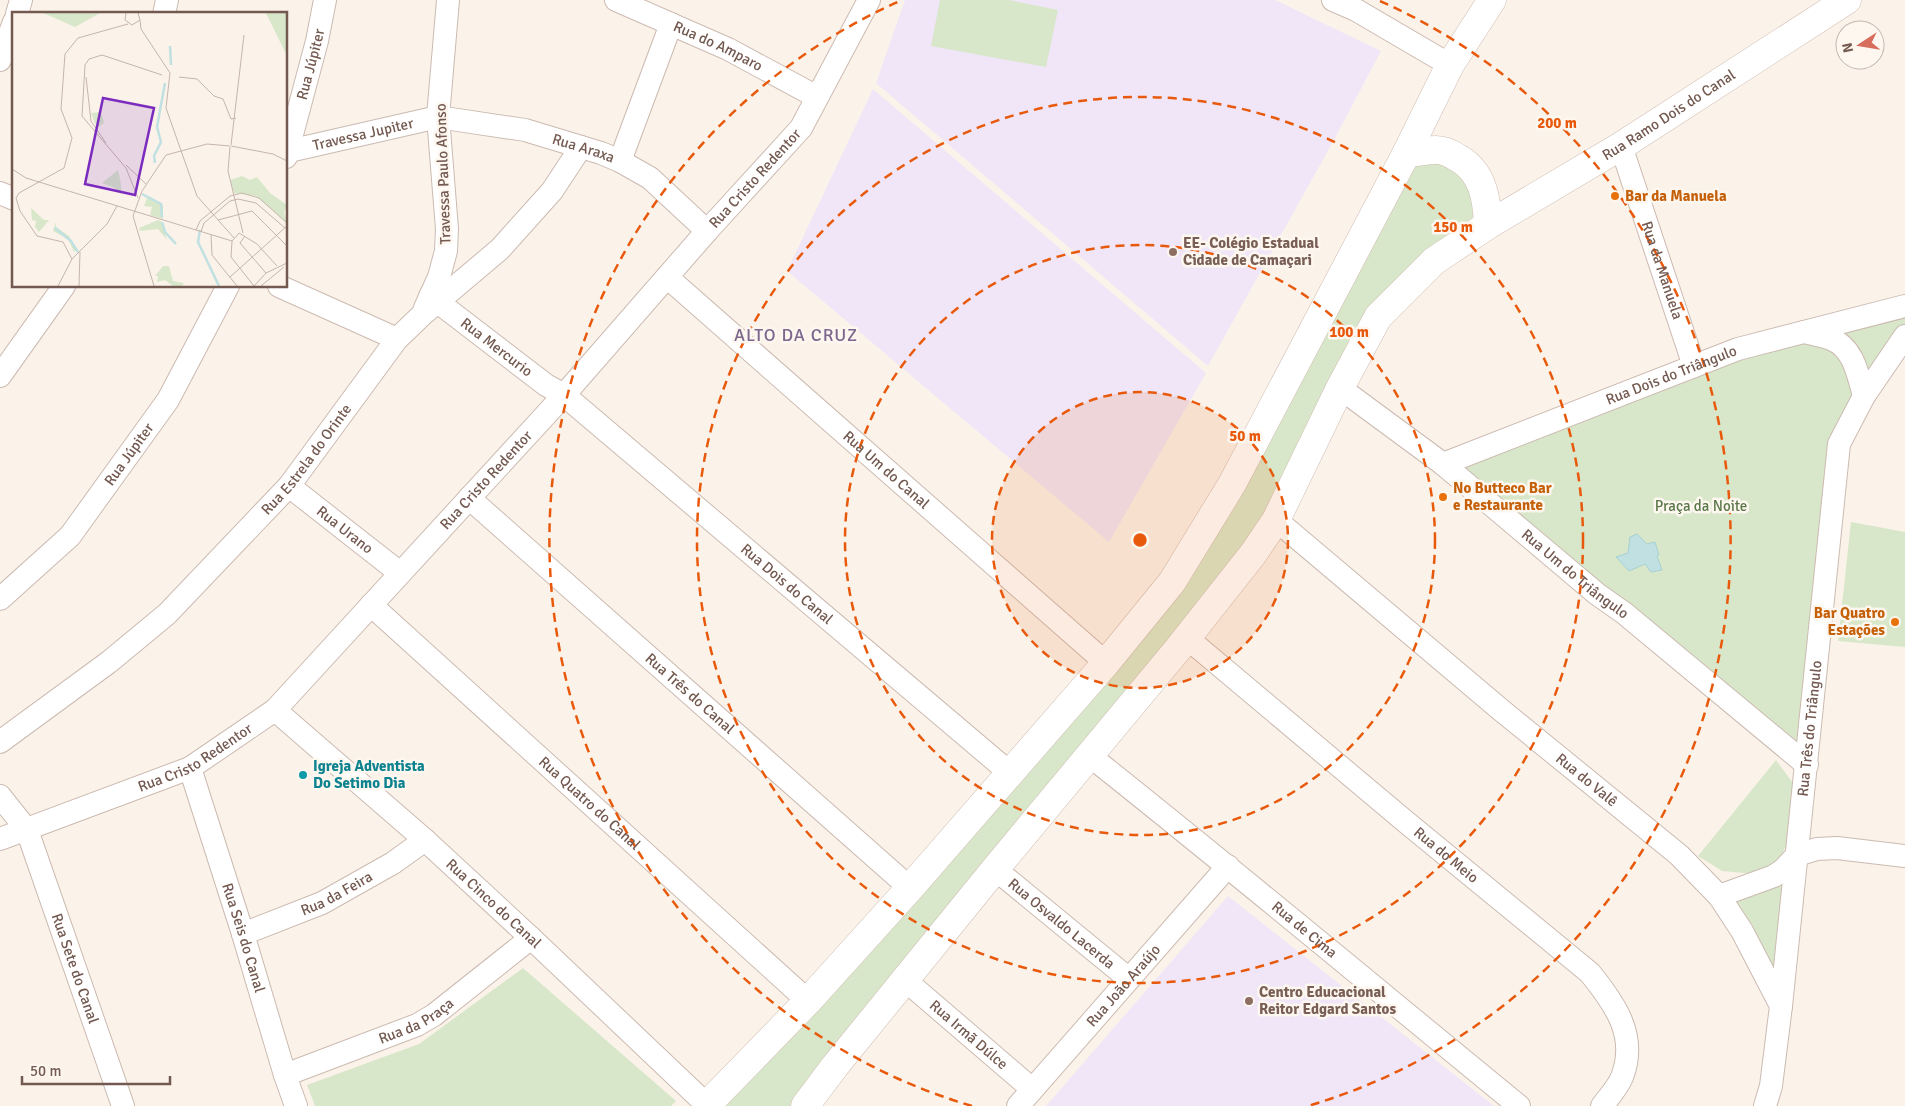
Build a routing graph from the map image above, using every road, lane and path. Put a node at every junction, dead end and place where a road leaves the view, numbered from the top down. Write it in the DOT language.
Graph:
graph roads {
  1 [pos="325,0"];
  2 [pos="448,0"];
  3 [pos="616,0"];
  4 [pos="869,0"];
  5 [pos="1333,0"];
  6 [pos="1492,0"];
  7 [pos="1847,0"];
  8 [pos="1359,5"];
  9 [pos="671,24"];
  10 [pos="12,27"];
  11 [pos="0,60"];
  12 [pos="1450,65"];
  13 [pos="817,97"];
  14 [pos="438,117"];
  15 [pos="1422,122"];
  16 [pos="1621,146"];
  17 [pos="582,147"];
  18 [pos="1437,150"];
  19 [pos="288,154"];
  20 [pos="1406,154"];
  21 [pos="620,161"];
  22 [pos="0,193"];
  23 [pos="12,198"];
  24 [pos="1488,225"];
  25 [pos="707,231"];
  26 [pos="667,277"];
  27 [pos="63,288"];
  28 [pos="227,288"];
  29 [pos="284,288"];
  30 [pos="430,304"];
  31 [pos="1905,306"];
  32 [pos="1804,332"];
  33 [pos="1905,336"];
  34 [pos="397,338"];
  35 [pos="1694,366"];
  36 [pos="0,376"];
  37 [pos="1340,388"];
  38 [pos="564,395"];
  39 [pos="1864,396"];
  40 [pos="1443,464"];
  41 [pos="290,486"];
  42 [pos="469,498"];
  43 [pos="1276,520"];
  44 [pos="400,573"];
  45 [pos="0,599"];
  46 [pos="370,605"];
  47 [pos="1187,638"];
  48 [pos="1106,662"];
  49 [pos="275,710"];
  50 [pos="0,742"];
  51 [pos="1090,756"];
  52 [pos="1807,765"];
  53 [pos="190,768"];
  54 [pos="1010,773"];
  55 [pos="0,796"];
  56 [pos="27,830"];
  57 [pos="0,840"];
  58 [pos="424,840"];
  59 [pos="1797,855"];
  60 [pos="1905,856"];
  61 [pos="1228,866"];
  62 [pos="995,869"];
  63 [pos="910,888"];
  64 [pos="1719,896"];
  65 [pos="244,934"];
  66 [pos="531,938"];
  67 [pos="1129,979"];
  68 [pos="905,980"];
  69 [pos="808,1001"];
  70 [pos="1781,1006"];
  71 [pos="285,1075"];
  72 [pos="1025,1098"];
  73 [pos="814,1103"];
  74 [pos="123,1106"];
  75 [pos="296,1106"];
  76 [pos="707,1106"];
  77 [pos="1519,1106"];
  78 [pos="1602,1106"];
  79 [pos="1765,1106"];
  1 -- 19 [label="street, Rua Júpiter"];
  2 -- 14 [label="street, Travessa Paulo Afonso"];
  3 -- 9 [label="street, Rua do Amparo"];
  4 -- 13 [label="street, Rua Cristo Redentor"];
  5 -- 8 [label="street"];
  6 -- 12 [label="street"];
  7 -- 16 [label="street, Rua Ramo Dois do Canal"];
  8 -- 12 [label="street"];
  9 -- 13 [label="street, Rua do Amparo"];
  9 -- 21 [label="street"];
  10 -- 11 [label="street"];
  12 -- 15 [label="street"];
  13 -- 25 [label="street, Rua Cristo Redentor"];
  14 -- 17 [label="street, Rua Araxa"];
  14 -- 19 [label="street, Travessa Jupiter"];
  14 -- 30 [label="street, Travessa Paulo Afonso"];
  15 -- 18 [label="street"];
  15 -- 20 [label="street"];
  16 -- 24 [label="street, Rua Ramo Dois do Canal"];
  16 -- 35 [label="street, Rua da Manuela"];
  17 -- 21 [label="street, Rua Araxa"];
  17 -- 30 [label="street, Rua Estrela do Orinte"];
  18 -- 20 [label="street"];
  18 -- 24 [label="street"];
  20 -- 48 [label="street"];
  21 -- 25 [label="street, Rua Araxa"];
  22 -- 23 [label="street"];
  24 -- 37 [label="street, Rua Ramo Dois do Canal"];
  25 -- 26 [label="street, Rua Cristo Redentor"];
  26 -- 38 [label="street, Rua Cristo Redentor"];
  26 -- 48 [label="street, Rua Um do Canal"];
  27 -- 36 [label="street"];
  28 -- 45 [label="street, Rua Júpiter"];
  29 -- 34 [label="street"];
  30 -- 34 [label="street, Rua Estrela do Orinte"];
  30 -- 38 [label="street, Rua Mercurio"];
  31 -- 32 [label="street, Rua Dois do Triângulo"];
  32 -- 35 [label="street, Rua Dois do Triângulo"];
  32 -- 39 [label="street"];
  33 -- 39 [label="street, Rua Três do Triângulo"];
  34 -- 41 [label="street, Rua Estrela do Orinte"];
  35 -- 40 [label="street, Rua Dois do Triângulo"];
  37 -- 40 [label="street, Rua Um do Triângulo"];
  37 -- 43 [label="street, Rua Ramo Dois do Canal"];
  38 -- 42 [label="street, Rua Cristo Redentor"];
  38 -- 54 [label="street, Rua Dois do Canal"];
  39 -- 52 [label="street, Rua Três do Triângulo"];
  40 -- 52 [label="street, Rua Um do Triângulo"];
  41 -- 44 [label="street, Rua Urano"];
  41 -- 50 [label="street, Rua Estrela do Orinte"];
  42 -- 44 [label="street, Rua Cristo Redentor"];
  42 -- 63 [label="street, Rua Três do Canal"];
  43 -- 47 [label="street, Rua Ramo Dois do Canal"];
  43 -- 64 [label="street, Rua do Valê"];
  44 -- 46 [label="street, Rua Cristo Redentor"];
  46 -- 49 [label="street, Rua Cristo Redentor"];
  46 -- 69 [label="street, Rua Quatro do Canal"];
  47 -- 51 [label="street, Rua Ramo Dois do Canal"];
  47 -- 78 [label="street, Rua do Meio"];
  48 -- 54 [label="street"];
  49 -- 53 [label="street, Rua Cristo Redentor"];
  49 -- 58 [label="street, Rua Cinco do Canal"];
  51 -- 61 [label="street, Rua de Cima"];
  51 -- 62 [label="street, Rua Ramo Dois do Canal"];
  52 -- 59 [label="street, Rua Três do Triângulo"];
  53 -- 56 [label="street, Rua Cristo Redentor"];
  53 -- 65 [label="street, Rua Seis do Canal"];
  54 -- 63 [label="street"];
  55 -- 56 [label="street, Rua Sete do Canal"];
  56 -- 57 [label="street, Rua Cristo Redentor"];
  56 -- 74 [label="street, Rua Sete do Canal"];
  58 -- 65 [label="street, Rua da Feira"];
  58 -- 66 [label="street, Rua Cinco do Canal"];
  59 -- 60 [label="street"];
  59 -- 64 [label="street"];
  59 -- 70 [label="street, Rua Três do Triângulo"];
  61 -- 67 [label="street, Rua João Araújo"];
  61 -- 77 [label="street, Rua de Cima"];
  62 -- 67 [label="street, Rua Osvaldo Lacerda"];
  62 -- 68 [label="street, Rua Ramo Dois do Canal"];
  63 -- 69 [label="street"];
  64 -- 70 [label="street, Rua do Valê"];
  65 -- 71 [label="street, Rua Seis do Canal"];
  66 -- 71 [label="street, Rua da Praça"];
  66 -- 76 [label="street, Rua Cinco do Canal"];
  67 -- 72 [label="street, Rua João Araújo"];
  68 -- 72 [label="street, Rua Irmã Dúlce"];
  68 -- 73 [label="street, Rua Ramo Dois do Canal"];
  69 -- 76 [label="street"];
  70 -- 79 [label="street"];
  71 -- 75 [label="street, Rua Seis do Canal"];
}
